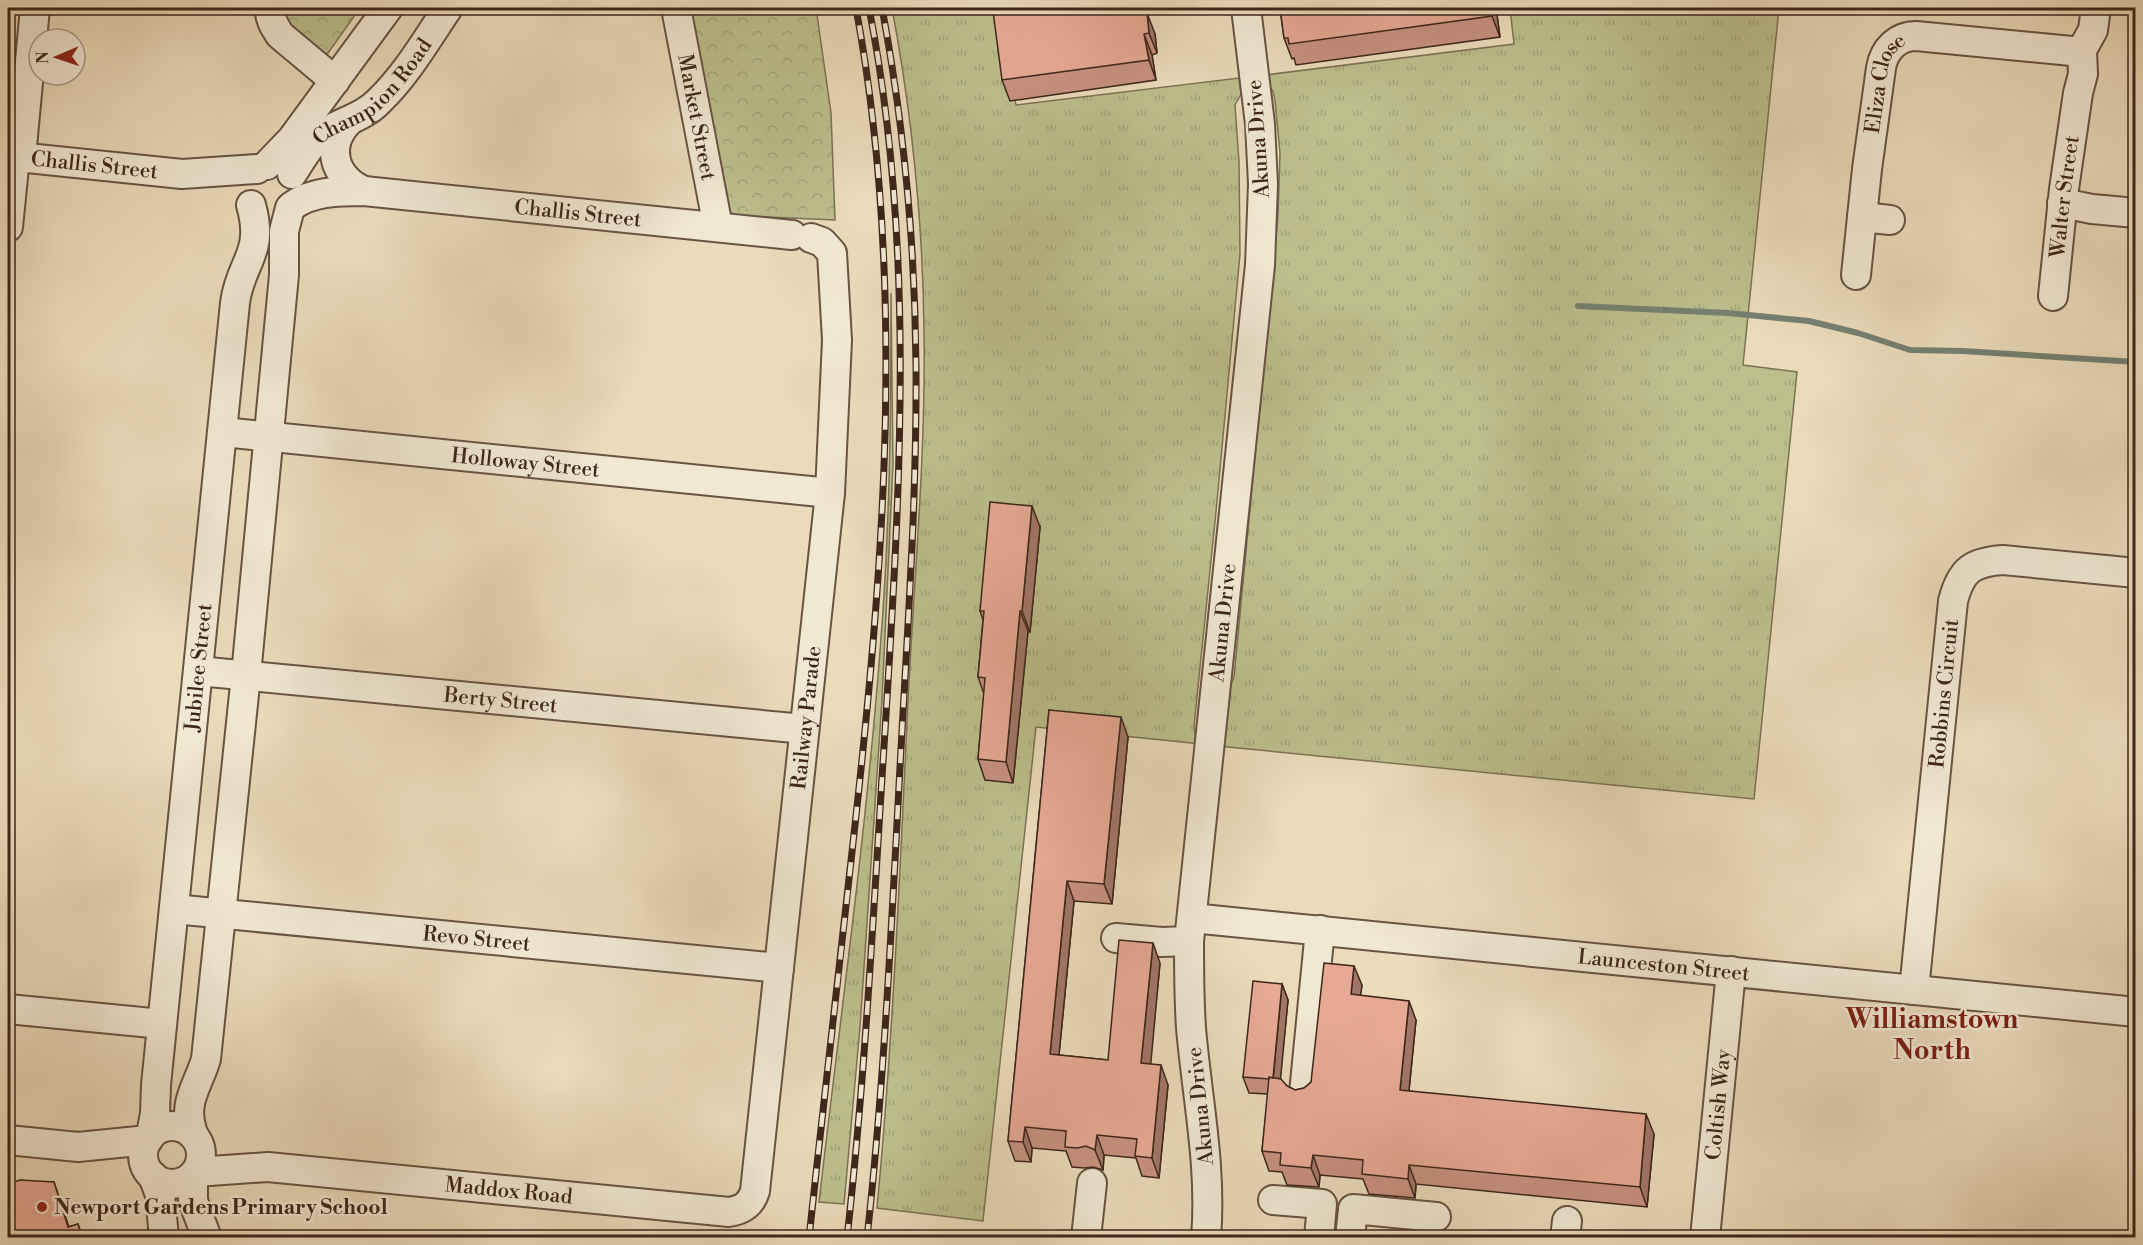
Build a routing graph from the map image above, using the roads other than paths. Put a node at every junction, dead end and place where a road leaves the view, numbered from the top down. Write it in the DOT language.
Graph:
graph roads {
  1 [pos="35,8"];
  2 [pos="270,8"];
  3 [pos="388,8"];
  4 [pos="448,8"];
  5 [pos="676,8"];
  6 [pos="1246,8"];
  7 [pos="2087,8"];
  8 [pos="2096,8"];
  9 [pos="2074,51"];
  10 [pos="335,81"];
  11 [pos="349,121"];
  12 [pos="14,157"];
  13 [pos="277,171"];
  14 [pos="183,174"];
  15 [pos="364,190"];
  16 [pos="2062,203"];
  17 [pos="250,204"];
  18 [pos="291,207"];
  19 [pos="2136,213"];
  20 [pos="1862,217"];
  21 [pos="1890,220"];
  22 [pos="717,226"];
  23 [pos="8,227"];
  24 [pos="801,236"];
  25 [pos="1856,275"];
  26 [pos="2053,296"];
  27 [pos="223,432"];
  28 [pos="268,437"];
  29 [pos="830,493"];
  30 [pos="2136,573"];
  31 [pos="198,671"];
  32 [pos="246,675"];
  33 [pos="804,729"];
  34 [pos="174,909"];
  35 [pos="221,914"];
  36 [pos="1191,929"];
  37 [pos="1320,930"];
  38 [pos="1116,938"];
  39 [pos="779,968"];
  40 [pos="1731,971"];
  41 [pos="1914,990"];
  42 [pos="8,1009"];
  43 [pos="2136,1012"];
  44 [pos="162,1024"];
  45 [pos="1304,1093"];
  46 [pos="149,1137"];
  47 [pos="196,1139"];
  48 [pos="8,1140"];
  49 [pos="78,1147"];
  50 [pos="268,1167"];
  51 [pos="194,1173"];
  52 [pos="151,1175"];
  53 [pos="1092,1183"];
  54 [pos="1273,1200"];
  55 [pos="745,1206"];
  56 [pos="1436,1217"];
  57 [pos="164,1238"];
  58 [pos="207,1238"];
  59 [pos="1086,1238"];
  60 [pos="1206,1238"];
  61 [pos="1318,1238"];
  62 [pos="1350,1238"];
  63 [pos="1705,1238"];
  1 -- 12 [label="street"];
  2 -- 10 [label="street"];
  3 -- 10 [label="street, Champion Road"];
  4 -- 11 [label="street, Champion Road"];
  5 -- 22 [label="street, Market Street"];
  6 -- 36 [label="street, Akuna Drive"];
  7 -- 9 [label="street, Walter Street"];
  8 -- 9 [label="street, Walter Street"];
  9 -- 16 [label="street, Walter Street"];
  9 -- 20 [label="street, Eliza Close"];
  10 -- 13 [label="street, Champion Road"];
  11 -- 13 [label="street, Champion Road"];
  11 -- 15 [label="street"];
  12 -- 14 [label="street, Challis Street"];
  12 -- 23 [label="street"];
  13 -- 14 [label="street, Challis Street"];
  13 -- 15 [label="street, Challis Street"];
  13 -- 17 [label="street"];
  13 -- 18 [label="street"];
  14 -- 17 [label="street, Challis Street"];
  15 -- 18 [label="street, Challis Street"];
  15 -- 22 [label="street, Challis Street"];
  16 -- 19 [label="street"];
  16 -- 26 [label="street, Walter Street"];
  17 -- 18 [label="street"];
  17 -- 27 [label="street, Jubilee Street"];
  18 -- 28 [label="street"];
  20 -- 21 [label="street"];
  20 -- 25 [label="street, Eliza Close"];
  22 -- 24 [label="street, Challis Street"];
  24 -- 29 [label="street, Railway Parade"];
  27 -- 28 [label="street, Holloway Street"];
  27 -- 31 [label="street, Jubilee Street"];
  28 -- 29 [label="street, Holloway Street"];
  28 -- 32 [label="street"];
  29 -- 33 [label="street, Railway Parade"];
  30 -- 41 [label="street, Robbins Circuit"];
  31 -- 32 [label="street, Berty Street"];
  31 -- 34 [label="street, Jubilee Street"];
  32 -- 33 [label="street, Berty Street"];
  32 -- 35 [label="street"];
  33 -- 39 [label="street, Railway Parade"];
  34 -- 35 [label="street, Revo Street"];
  34 -- 44 [label="street, Jubilee Street"];
  35 -- 39 [label="street, Revo Street"];
  35 -- 47 [label="street"];
  36 -- 37 [label="street, Launceston Street"];
  36 -- 38 [label="street, Launceston Street"];
  36 -- 60 [label="street, Akuna Drive"];
  37 -- 40 [label="street, Launceston Street"];
  37 -- 45 [label="street"];
  39 -- 55 [label="street, Railway Parade"];
  40 -- 41 [label="street, Launceston Street"];
  40 -- 63 [label="street, Coltish Way"];
  41 -- 43 [label="street, Launceston Street"];
  42 -- 44 [label="street"];
  44 -- 46 [label="street, Jubilee Street"];
  46 -- 47 [label="street"];
  46 -- 49 [label="street"];
  46 -- 52 [label="street"];
  47 -- 50 [label="street, Maddox Road"];
  47 -- 51 [label="street"];
  48 -- 49 [label="street"];
  49 -- 52 [label="street"];
  50 -- 51 [label="street, Maddox Road"];
  50 -- 55 [label="street, Maddox Road"];
  51 -- 52 [label="street"];
  51 -- 58 [label="street"];
  52 -- 57 [label="street"];
  53 -- 59 [label="street"];
  54 -- 61 [label="street"];
  56 -- 62 [label="street"];
}
